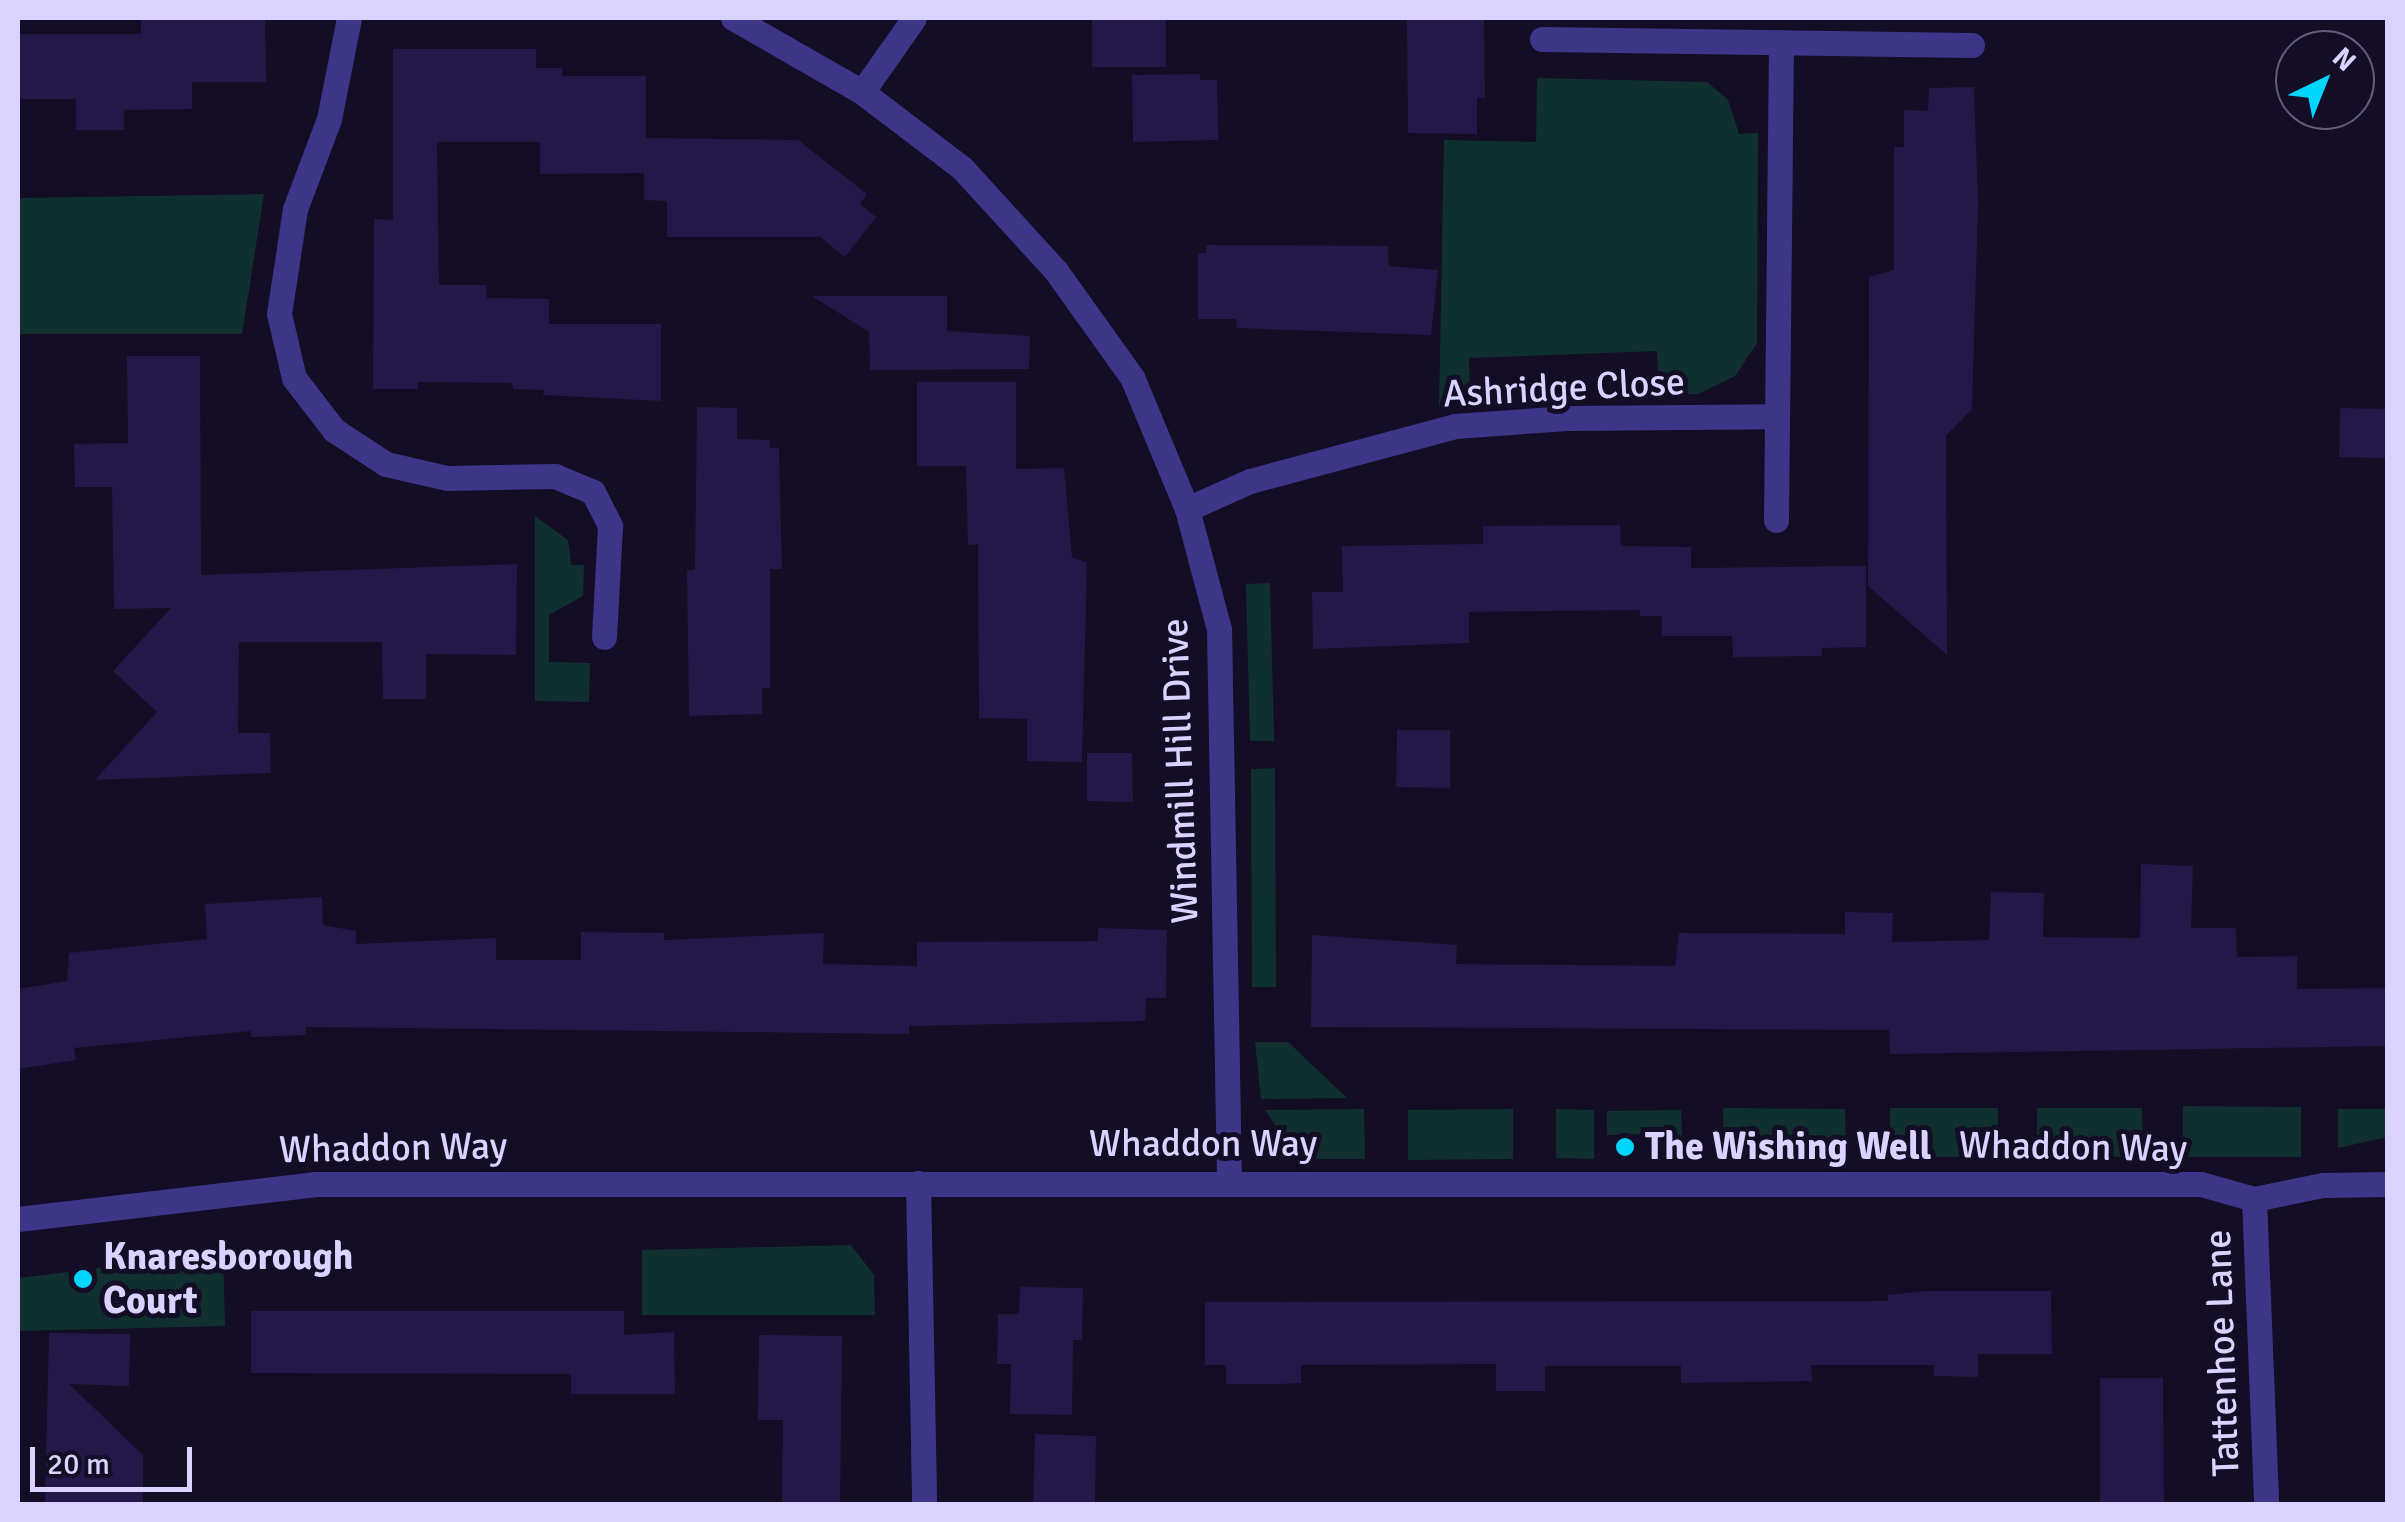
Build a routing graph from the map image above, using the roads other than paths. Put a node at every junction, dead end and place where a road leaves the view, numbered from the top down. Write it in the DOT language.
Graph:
graph roads {
  1 [pos="349,18"];
  2 [pos="733,18"];
  3 [pos="914,18"];
  4 [pos="1542,39"];
  5 [pos="1781,42"];
  6 [pos="1972,45"];
  7 [pos="862,92"];
  8 [pos="1777,416"];
  9 [pos="1187,508"];
  10 [pos="1776,520"];
  11 [pos="604,637"];
  12 [pos="1229,1180"];
  13 [pos="918,1182"];
  14 [pos="2388,1184"];
  15 [pos="2254,1199"];
  16 [pos="18,1220"];
  17 [pos="924,1504"];
  18 [pos="2266,1504"];
  1 -- 11 [label="street"];
  2 -- 7 [label="street, Windmill Hill Drive"];
  3 -- 7 [label="street"];
  4 -- 5 [label="street"];
  5 -- 6 [label="street"];
  5 -- 8 [label="street"];
  7 -- 9 [label="street, Windmill Hill Drive"];
  8 -- 9 [label="street, Ashridge Close"];
  8 -- 10 [label="street"];
  9 -- 12 [label="street, Windmill Hill Drive"];
  12 -- 13 [label="street, Whaddon Way"];
  12 -- 15 [label="street, Whaddon Way"];
  13 -- 16 [label="street, Whaddon Way"];
  13 -- 17 [label="street"];
  14 -- 15 [label="street, Whaddon Way"];
  15 -- 18 [label="street, Tattenhoe Lane"];
}
